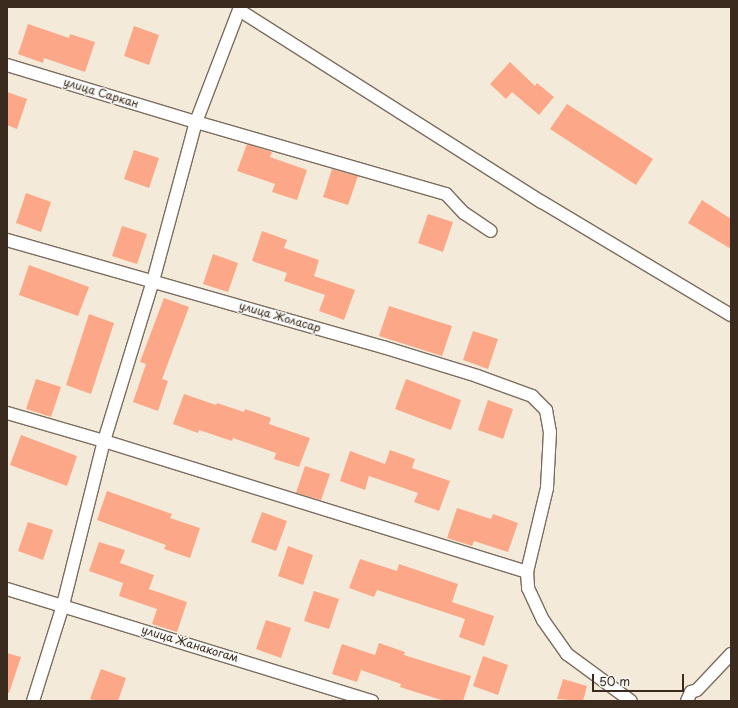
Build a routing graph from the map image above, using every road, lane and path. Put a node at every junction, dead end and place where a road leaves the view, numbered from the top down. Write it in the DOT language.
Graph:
graph roads {
  1 [pos="237,8"];
  2 [pos="7,65"];
  3 [pos="196,122"];
  4 [pos="491,231"];
  5 [pos="7,240"];
  6 [pos="153,281"];
  7 [pos="731,315"];
  8 [pos="7,413"];
  9 [pos="104,441"];
  10 [pos="527,572"];
  11 [pos="7,589"];
  12 [pos="63,605"];
  13 [pos="731,654"];
  14 [pos="33,701"];
  15 [pos="372,701"];
  16 [pos="631,701"];
  17 [pos="686,701"];
  1 -- 3 [label="street"];
  1 -- 7 [label="street"];
  2 -- 3 [label="street, улица Саркан"];
  3 -- 4 [label="street, улица Саркан"];
  3 -- 6 [label="street"];
  5 -- 6 [label="street, улица Жоласар"];
  6 -- 9 [label="street"];
  6 -- 10 [label="street, улица Жоласар"];
  8 -- 9 [label="street"];
  9 -- 10 [label="street"];
  9 -- 12 [label="street"];
  10 -- 16 [label="street"];
  11 -- 12 [label="street, улица Жанакогам"];
  12 -- 14 [label="street"];
  12 -- 15 [label="street, улица Жанакогам"];
  13 -- 17 [label="street"];
}
